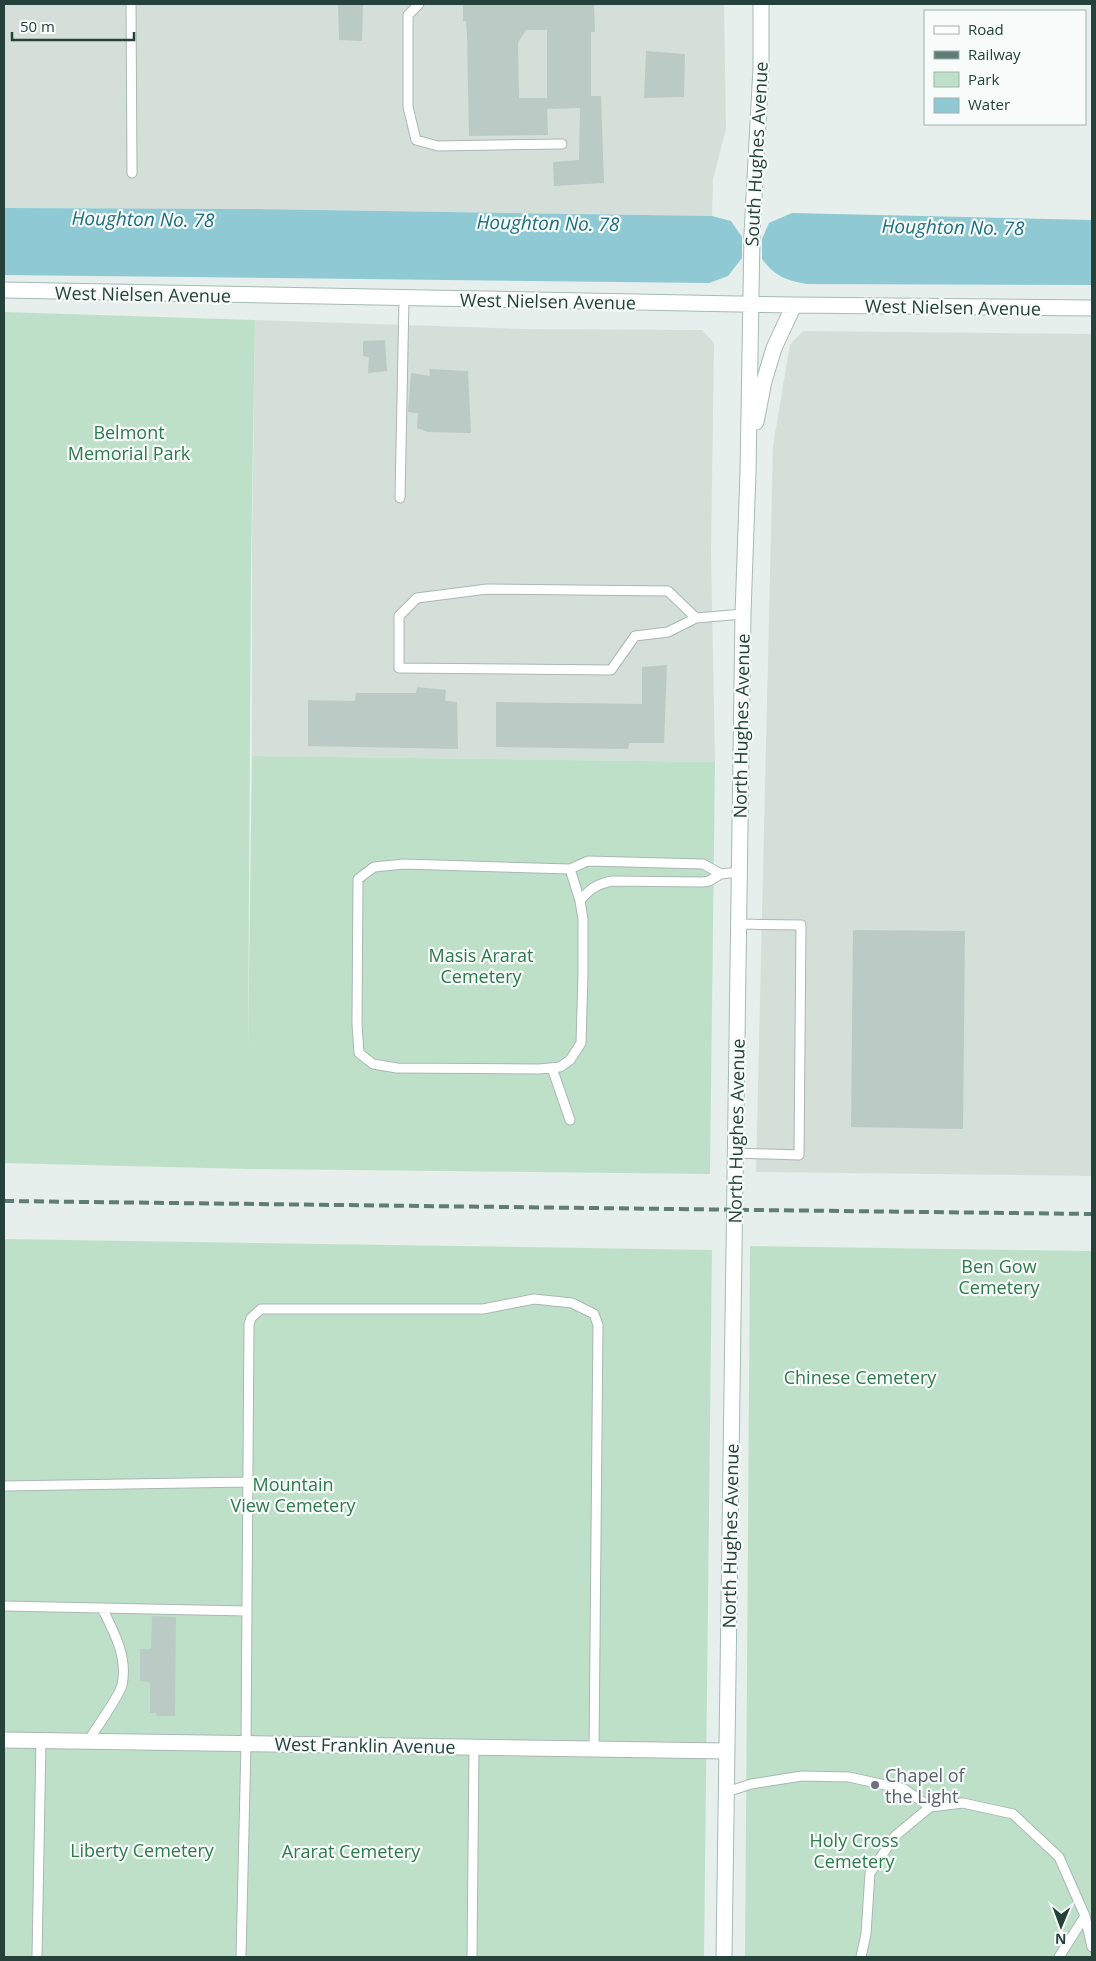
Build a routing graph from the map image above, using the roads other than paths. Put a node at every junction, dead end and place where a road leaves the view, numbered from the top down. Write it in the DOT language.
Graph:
graph roads {
  1 [pos="131,4"];
  2 [pos="419,4"];
  3 [pos="761,4"];
  4 [pos="562,144"];
  5 [pos="132,173"];
  6 [pos="4,290"];
  7 [pos="404,298"];
  8 [pos="750,304"];
  9 [pos="794,305"];
  10 [pos="1092,308"];
  11 [pos="748,472"];
  12 [pos="400,498"];
  13 [pos="743,614"];
  14 [pos="696,618"];
  15 [pos="570,869"];
  16 [pos="739,872"];
  17 [pos="721,874"];
  18 [pos="580,902"];
  19 [pos="738,924"];
  20 [pos="552,1068"];
  21 [pos="570,1120"];
  22 [pos="736,1153"];
  23 [pos="249,1482"];
  24 [pos="4,1486"];
  25 [pos="4,1606"];
  26 [pos="102,1608"];
  27 [pos="247,1610"];
  28 [pos="4,1740"];
  29 [pos="41,1740"];
  30 [pos="88,1741"];
  31 [pos="246,1744"];
  32 [pos="474,1747"];
  33 [pos="594,1749"];
  34 [pos="727,1751"];
  35 [pos="726,1792"];
  36 [pos="930,1807"];
  37 [pos="1085,1916"];
  38 [pos="1092,1947"];
  39 [pos="36,1957"];
  40 [pos="242,1957"];
  41 [pos="472,1957"];
  42 [pos="724,1957"];
  43 [pos="862,1957"];
  44 [pos="1059,1957"];
  1 -- 5 [label="lane"];
  2 -- 4 [label="lane"];
  3 -- 8 [label="street, South Hughes Avenue"];
  6 -- 7 [label="street, West Nielsen Avenue"];
  7 -- 8 [label="street, West Nielsen Avenue"];
  7 -- 12 [label="lane"];
  8 -- 9 [label="street, West Nielsen Avenue"];
  8 -- 11 [label="street, North Hughes Avenue"];
  9 -- 10 [label="street, West Nielsen Avenue"];
  9 -- 11 [label="street"];
  11 -- 13 [label="street, North Hughes Avenue"];
  13 -- 14 [label="lane"];
  13 -- 16 [label="street, North Hughes Avenue"];
  14 -- 14 [label="lane"];
  15 -- 17 [label="lane"];
  15 -- 18 [label="lane"];
  15 -- 20 [label="lane"];
  16 -- 17 [label="lane"];
  16 -- 19 [label="street, North Hughes Avenue"];
  17 -- 18 [label="lane"];
  18 -- 20 [label="lane"];
  19 -- 22 [label="street, North Hughes Avenue"];
  19 -- 22 [label="lane"];
  20 -- 21 [label="lane"];
  22 -- 34 [label="street, North Hughes Avenue"];
  23 -- 24 [label="lane"];
  23 -- 27 [label="lane"];
  23 -- 33 [label="lane"];
  25 -- 26 [label="lane"];
  26 -- 27 [label="lane"];
  26 -- 30 [label="lane"];
  27 -- 31 [label="lane"];
  28 -- 29 [label="street, West Franklin Avenue"];
  29 -- 30 [label="street, West Franklin Avenue"];
  29 -- 39 [label="lane"];
  30 -- 31 [label="street, West Franklin Avenue"];
  31 -- 32 [label="street, West Franklin Avenue"];
  31 -- 40 [label="lane"];
  32 -- 33 [label="street, West Franklin Avenue"];
  32 -- 41 [label="lane"];
  33 -- 34 [label="street, West Franklin Avenue"];
  34 -- 35 [label="street, North Hughes Avenue"];
  35 -- 36 [label="lane"];
  35 -- 42 [label="street, North Hughes Avenue"];
  36 -- 37 [label="lane"];
  36 -- 43 [label="lane"];
  37 -- 38 [label="lane"];
  37 -- 44 [label="lane"];
}
